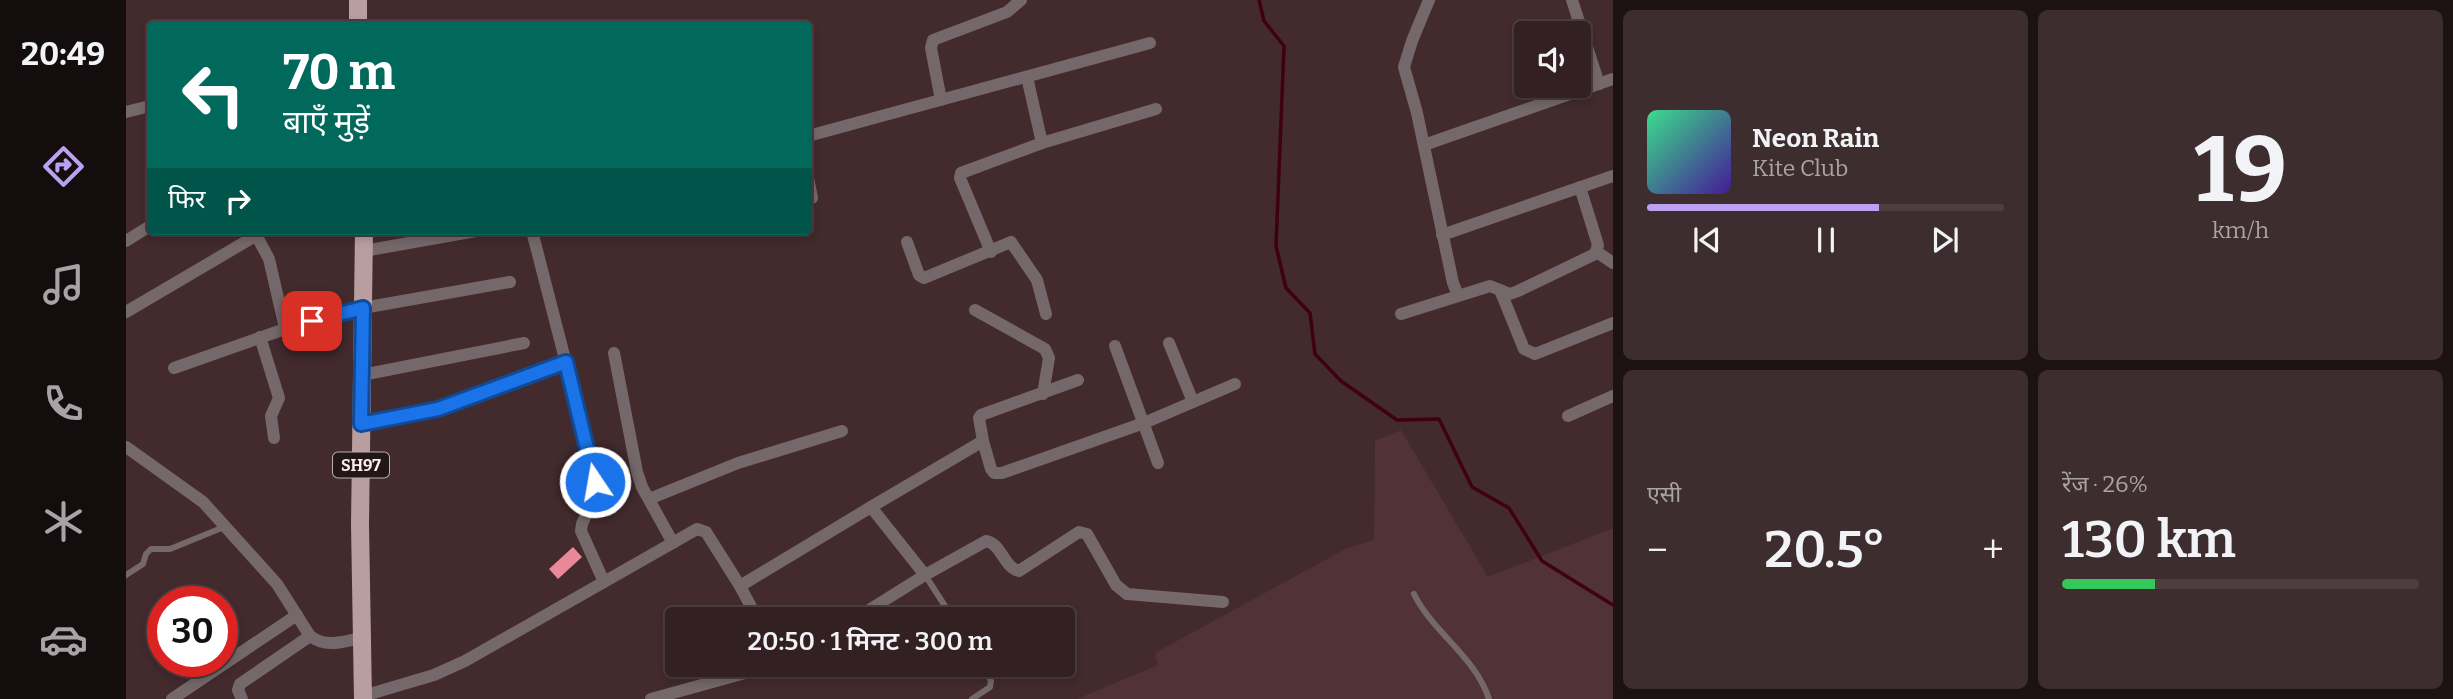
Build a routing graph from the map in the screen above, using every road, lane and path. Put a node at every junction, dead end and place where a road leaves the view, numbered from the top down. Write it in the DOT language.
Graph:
graph roads {
  1 [pos="358,0"];
  2 [pos="1021,0"];
  3 [pos="1429,0"];
  4 [pos="1572,0"];
  5 [pos="358,21"];
  6 [pos="1150,43"];
  7 [pos="1027,76"];
  8 [pos="1613,79"];
  9 [pos="1599,84"];
  10 [pos="941,100"];
  11 [pos="147,107"];
  12 [pos="1156,109"];
  13 [pos="126,112"];
  14 [pos="812,135"];
  15 [pos="1042,143"];
  16 [pos="1423,145"];
  17 [pos="1613,176"];
  18 [pos="1580,187"];
  19 [pos="147,228"];
  20 [pos="252,235"];
  21 [pos="256,235"];
  22 [pos="364,235"];
  23 [pos="454,235"];
  24 [pos="533,235"];
  25 [pos="1442,235"];
  26 [pos="126,241"];
  27 [pos="907,242"];
  28 [pos="364,251"];
  29 [pos="991,251"];
  30 [pos="1597,252"];
  31 [pos="1613,263"];
  32 [pos="510,282"];
  33 [pos="1500,290"];
  34 [pos="1458,295"];
  35 [pos="363,308"];
  36 [pos="975,310"];
  37 [pos="126,312"];
  38 [pos="1046,314"];
  39 [pos="1401,314"];
  40 [pos="1613,323"];
  41 [pos="285,328"];
  42 [pos="260,337"];
  43 [pos="524,343"];
  44 [pos="1169,343"];
  45 [pos="1115,346"];
  46 [pos="614,353"];
  47 [pos="566,362"];
  48 [pos="174,368"];
  49 [pos="362,375"];
  50 [pos="1078,380"];
  51 [pos="1235,384"];
  52 [pos="1043,394"];
  53 [pos="1613,396"];
  54 [pos="1193,402"];
  55 [pos="1568,416"];
  56 [pos="1144,423"];
  57 [pos="361,424"];
  58 [pos="842,431"];
  59 [pos="274,438"];
  60 [pos="982,441"];
  61 [pos="126,447"];
  62 [pos="1158,463"];
  63 [pos="649,499"];
  64 [pos="871,507"];
  65 [pos="225,526"];
  66 [pos="673,543"];
  67 [pos="126,575"];
  68 [pos="925,575"];
  69 [pos="604,582"];
  70 [pos="740,586"];
  71 [pos="1414,594"];
  72 [pos="1223,603"];
  73 [pos="751,607"];
  74 [pos="874,607"];
  75 [pos="946,607"];
  76 [pos="297,615"];
  77 [pos="310,635"];
  78 [pos="360,638"];
  79 [pos="738,677"];
  80 [pos="989,677"];
  81 [pos="685,695"];
  82 [pos="363,697"];
  83 [pos="172,699"];
  84 [pos="242,699"];
  85 [pos="651,699"];
  86 [pos="972,699"];
  87 [pos="1489,699"];
  1 -- 5 [label="main road"];
  2 -- 10 [label="street"];
  3 -- 16 [label="street"];
  4 -- 9 [label="street"];
  6 -- 7 [label="street"];
  7 -- 10 [label="street"];
  7 -- 15 [label="street"];
  8 -- 9 [label="street"];
  9 -- 16 [label="street"];
  10 -- 14 [label="street"];
  11 -- 13 [label="street"];
  12 -- 15 [label="street"];
  15 -- 29 [label="street"];
  16 -- 25 [label="street"];
  17 -- 18 [label="street"];
  18 -- 25 [label="street"];
  18 -- 30 [label="street"];
  19 -- 26 [label="street"];
  20 -- 37 [label="street"];
  21 -- 41 [label="street"];
  22 -- 28 [label="main road, SH97"];
  23 -- 28 [label="street"];
  24 -- 47 [label="street"];
  25 -- 34 [label="street"];
  27 -- 29 [label="street"];
  28 -- 35 [label="main road, SH97"];
  29 -- 38 [label="street"];
  30 -- 31 [label="street"];
  30 -- 33 [label="street"];
  32 -- 35 [label="street"];
  33 -- 34 [label="street"];
  33 -- 40 [label="street"];
  34 -- 39 [label="street"];
  35 -- 41 [label="street"];
  35 -- 49 [label="main road, SH97"];
  36 -- 52 [label="street"];
  41 -- 42 [label="street"];
  42 -- 48 [label="street"];
  42 -- 59 [label="street"];
  43 -- 49 [label="street"];
  44 -- 54 [label="street"];
  45 -- 56 [label="street"];
  46 -- 63 [label="street"];
  47 -- 57 [label="street"];
  47 -- 69 [label="street"];
  49 -- 57 [label="main road, SH97"];
  50 -- 52 [label="street"];
  51 -- 54 [label="street"];
  52 -- 60 [label="street"];
  53 -- 55 [label="street"];
  54 -- 56 [label="street"];
  56 -- 60 [label="street"];
  56 -- 62 [label="street"];
  57 -- 78 [label="main road, SH97"];
  58 -- 63 [label="street"];
  60 -- 64 [label="street"];
  61 -- 65 [label="street"];
  63 -- 66 [label="street"];
  64 -- 68 [label="street"];
  64 -- 70 [label="street"];
  65 -- 67 [label="lane"];
  65 -- 76 [label="street"];
  66 -- 69 [label="street"];
  66 -- 70 [label="street"];
  68 -- 72 [label="street"];
  68 -- 74 [label="street"];
  68 -- 75 [label="lane"];
  69 -- 82 [label="street"];
  70 -- 73 [label="street"];
  71 -- 87 [label="lane"];
  76 -- 77 [label="street"];
  76 -- 83 [label="street"];
  77 -- 78 [label="street"];
  77 -- 84 [label="street"];
  78 -- 82 [label="main road, SH97"];
  79 -- 81 [label="street"];
  80 -- 86 [label="lane"];
  81 -- 85 [label="street"];
}
